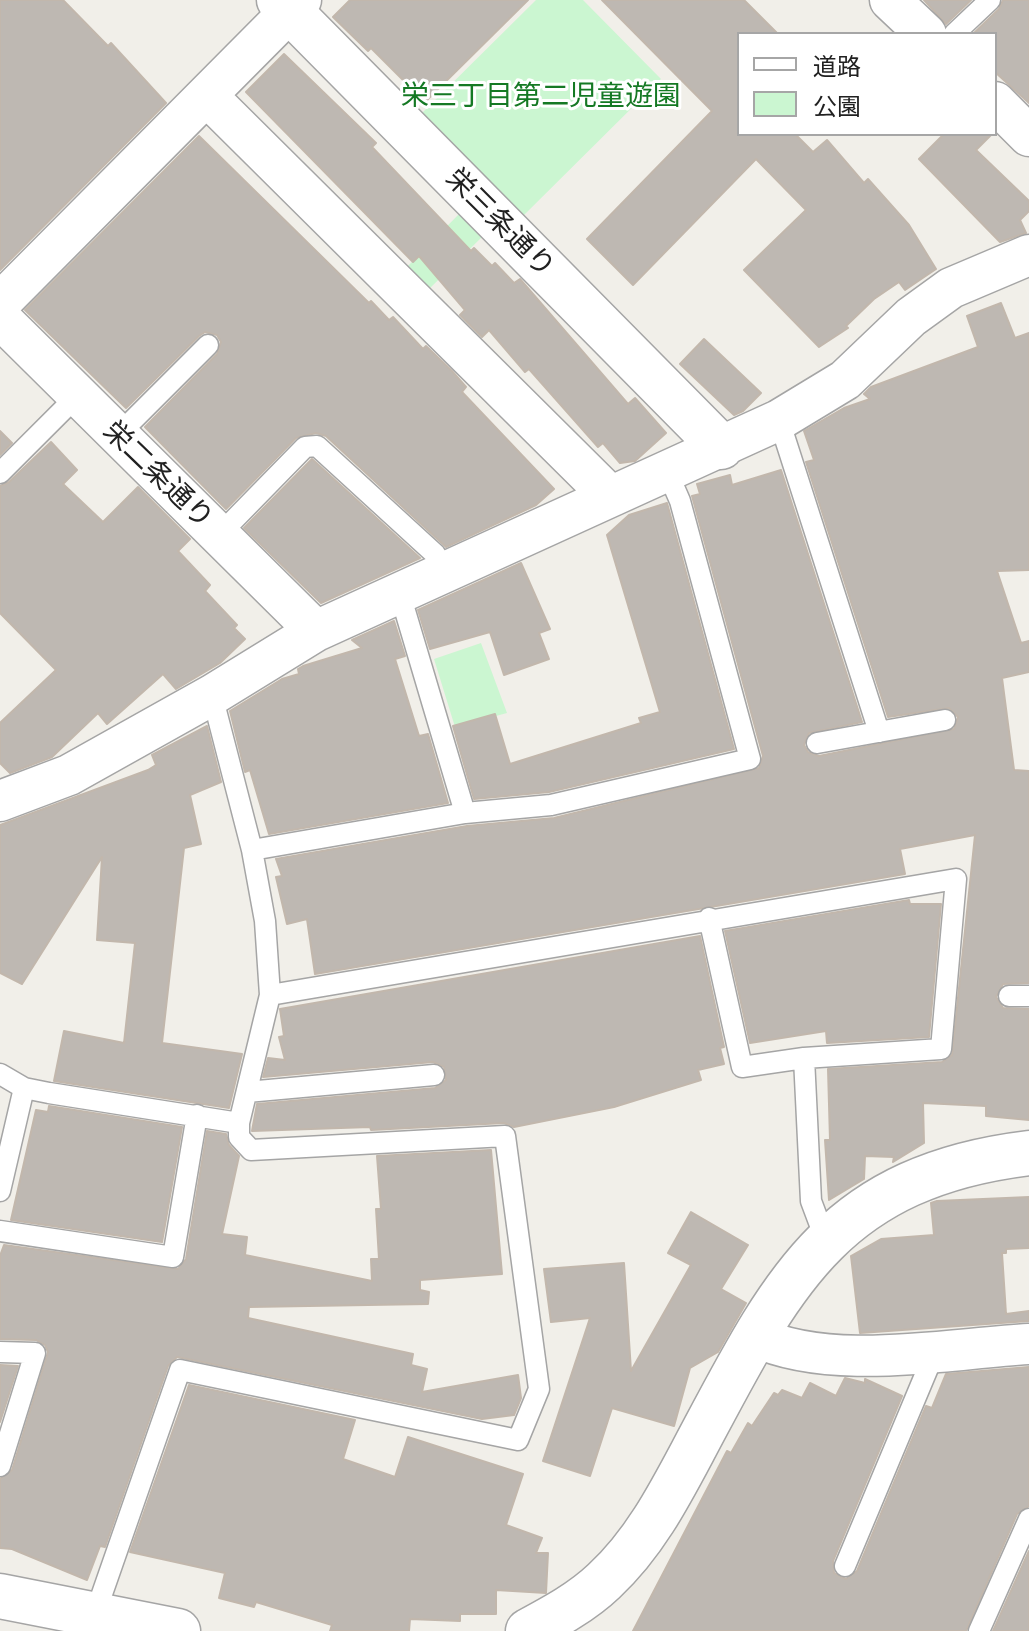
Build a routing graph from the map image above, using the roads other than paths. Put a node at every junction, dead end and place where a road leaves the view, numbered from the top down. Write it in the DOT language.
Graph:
graph roads {
  1 [pos="890,0"];
  2 [pos="990,0"];
  3 [pos="290,4"];
  4 [pos="924,32"];
  5 [pos="956,32"];
  6 [pos="207,96"];
  7 [pos="997,104"];
  8 [pos="1027,131"];
  9 [pos="1029,255"];
  10 [pos="0,303"];
  11 [pos="0,318"];
  12 [pos="208,345"];
  13 [pos="77,396"];
  14 [pos="779,420"];
  15 [pos="117,436"];
  16 [pos="721,447"];
  17 [pos="667,471"];
  18 [pos="0,473"];
  19 [pos="609,495"];
  20 [pos="219,535"];
  21 [pos="447,572"];
  22 [pos="400,594"];
  23 [pos="316,631"];
  24 [pos="212,695"];
  25 [pos="945,720"];
  26 [pos="879,732"];
  27 [pos="817,743"];
  28 [pos="0,801"];
  29 [pos="465,813"];
  30 [pos="252,850"];
  31 [pos="709,918"];
  32 [pos="270,995"];
  33 [pos="804,1058"];
  34 [pos="0,1074"];
  35 [pos="434,1075"];
  36 [pos="24,1088"];
  37 [pos="247,1092"];
  38 [pos="197,1115"];
  39 [pos="239,1123"];
  40 [pos="1029,1153"];
  41 [pos="0,1191"];
  42 [pos="0,1231"];
  43 [pos="826,1241"];
  44 [pos="754,1336"];
  45 [pos="1029,1344"];
  46 [pos="936,1349"];
  47 [pos="0,1352"];
  48 [pos="0,1466"];
  49 [pos="1029,1519"];
  50 [pos="845,1566"];
  51 [pos="0,1596"];
  52 [pos="95,1614"];
  53 [pos="178,1631"];
  54 [pos="528,1631"];
  55 [pos="979,1631"];
  1 -- 4 [label="street"];
  2 -- 5 [label="lane"];
  3 -- 6 [label="street"];
  3 -- 16 [label="street, 栄三条通り"];
  6 -- 10 [label="street"];
  6 -- 19 [label="street"];
  7 -- 8 [label="street"];
  9 -- 14 [label="street"];
  11 -- 13 [label="street, 栄二条通り"];
  12 -- 15 [label="lane"];
  13 -- 15 [label="street, 栄二条通り"];
  13 -- 18 [label="lane"];
  14 -- 16 [label="street"];
  14 -- 26 [label="lane"];
  15 -- 20 [label="street, 栄二条通り"];
  16 -- 17 [label="street"];
  17 -- 19 [label="street"];
  17 -- 29 [label="lane"];
  19 -- 21 [label="street"];
  20 -- 21 [label="lane"];
  20 -- 23 [label="street, 栄二条通り"];
  21 -- 22 [label="street"];
  22 -- 23 [label="street"];
  22 -- 29 [label="lane"];
  23 -- 24 [label="street"];
  24 -- 28 [label="street"];
  24 -- 30 [label="lane"];
  25 -- 26 [label="lane"];
  26 -- 27 [label="lane"];
  29 -- 30 [label="lane"];
  30 -- 32 [label="lane"];
  31 -- 32 [label="lane"];
  31 -- 33 [label="lane"];
  31 -- 33 [label="lane"];
  32 -- 37 [label="lane"];
  33 -- 43 [label="lane"];
  34 -- 36 [label="lane"];
  35 -- 37 [label="lane"];
  36 -- 38 [label="lane"];
  36 -- 41 [label="lane"];
  37 -- 39 [label="lane"];
  38 -- 39 [label="lane"];
  38 -- 42 [label="lane"];
  39 -- 52 [label="lane"];
  40 -- 43 [label="street"];
  43 -- 44 [label="street"];
  44 -- 46 [label="street"];
  44 -- 54 [label="street"];
  45 -- 46 [label="street"];
  46 -- 50 [label="lane"];
  47 -- 48 [label="lane"];
  49 -- 55 [label="lane"];
  51 -- 52 [label="street"];
  52 -- 53 [label="street"];
}
